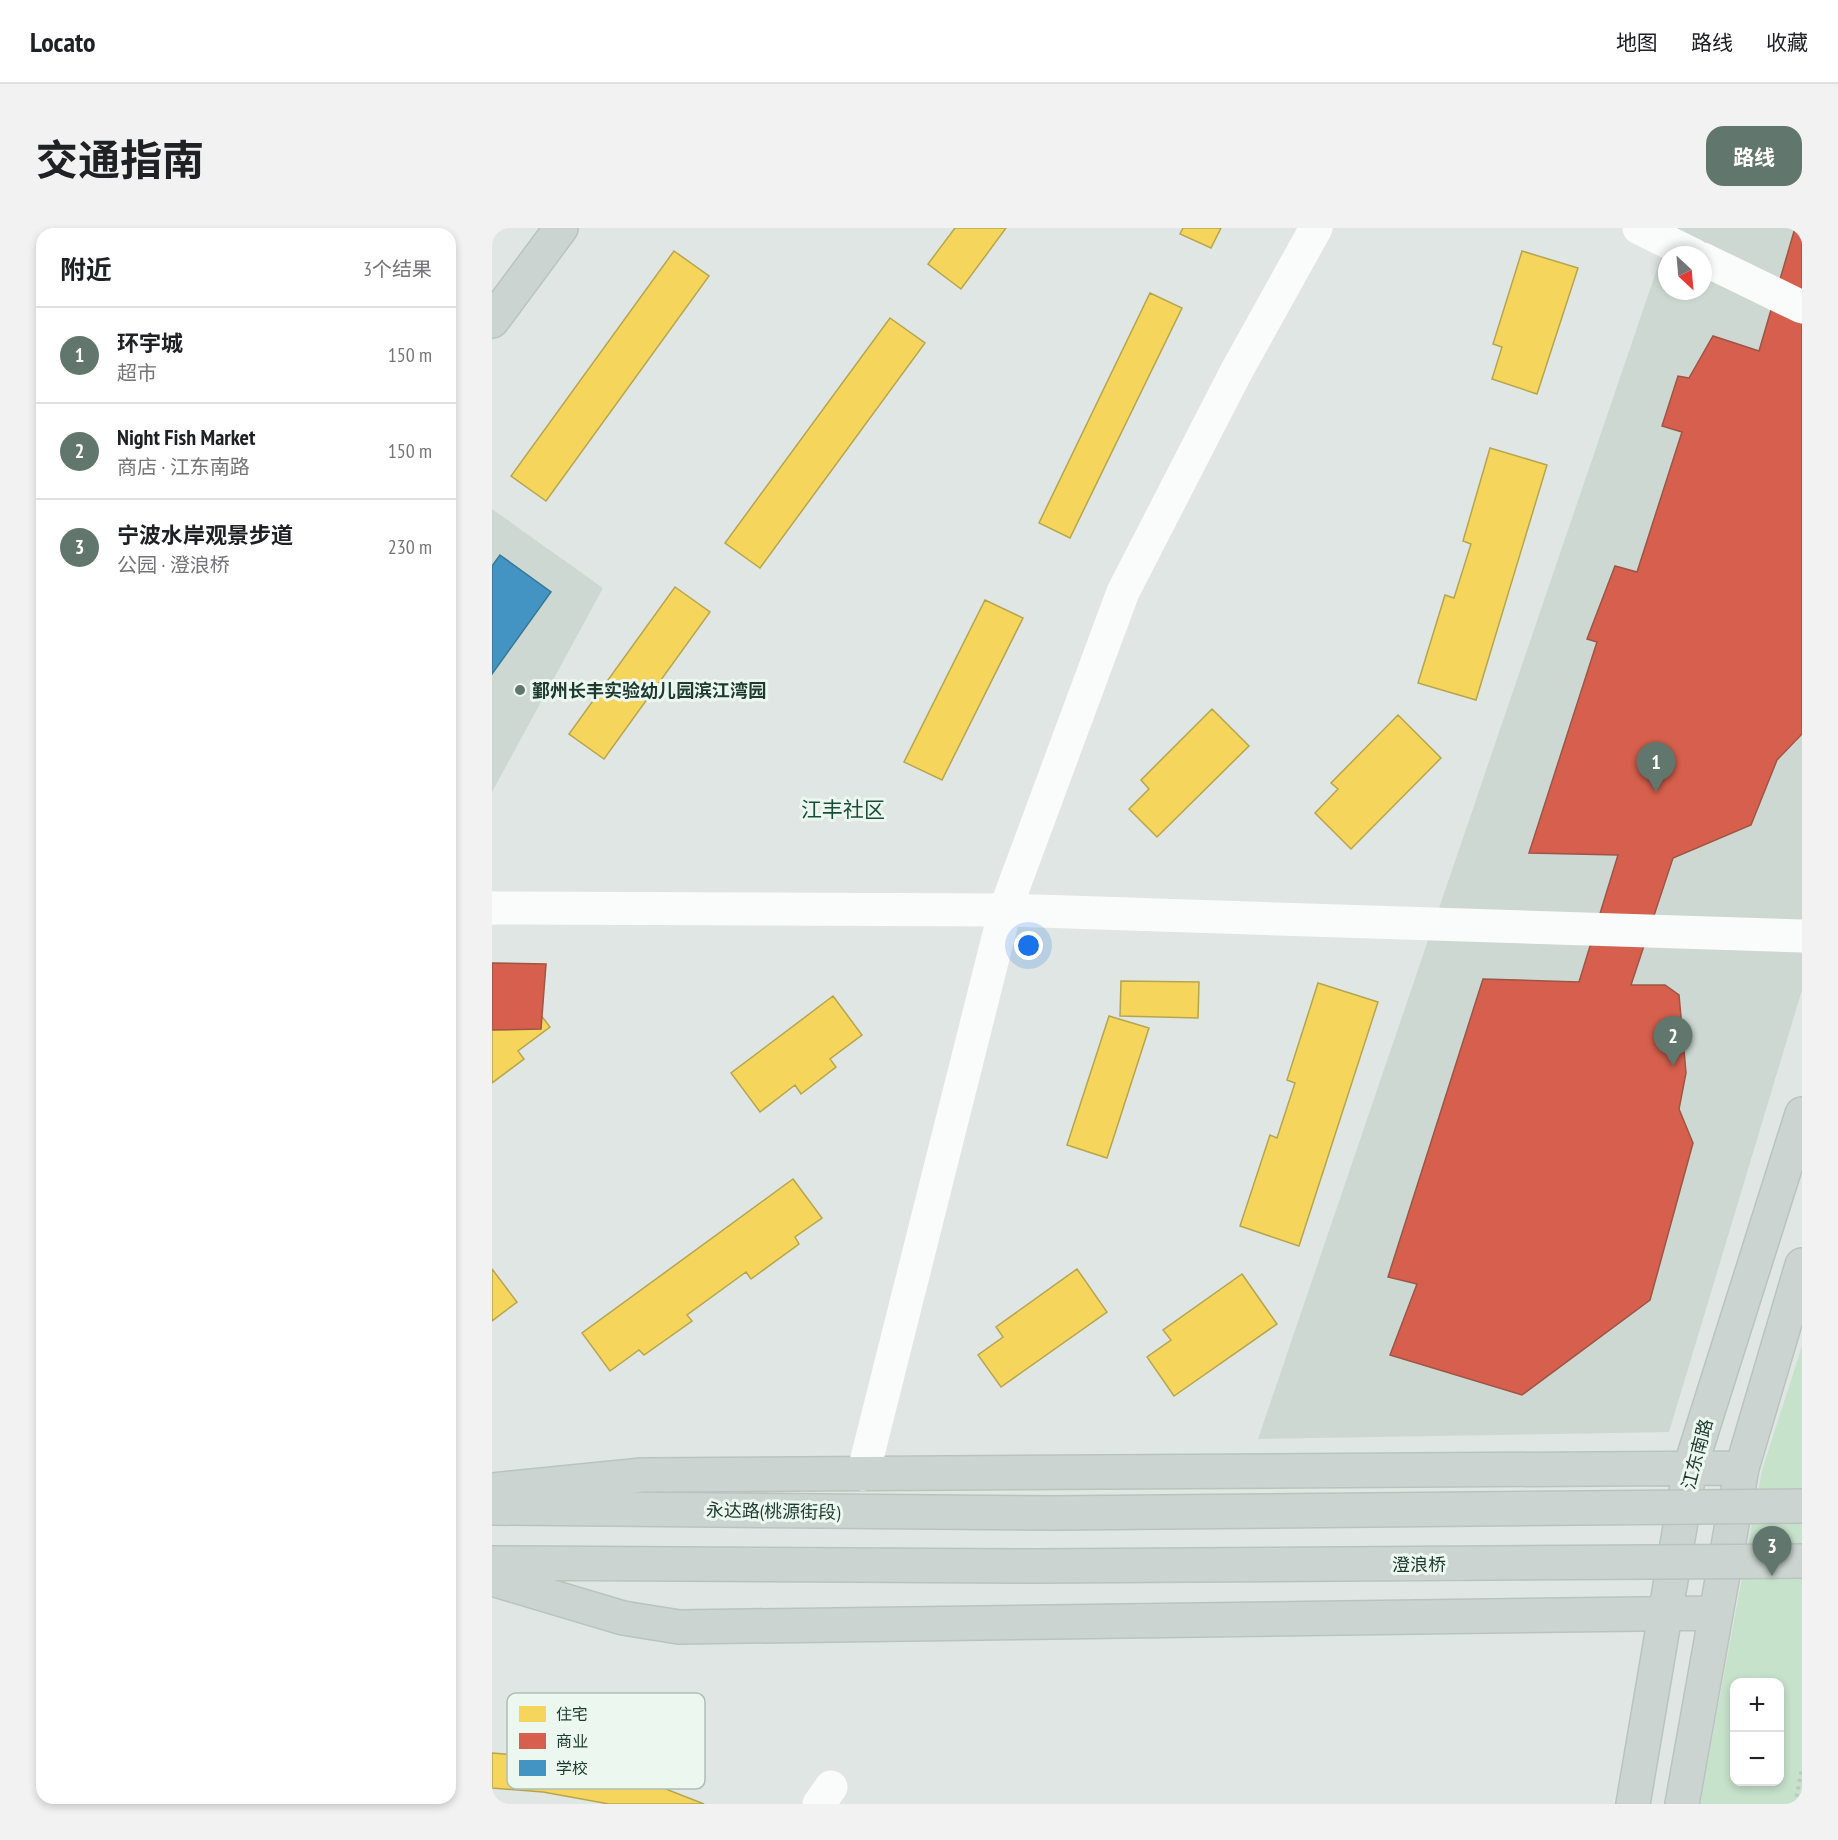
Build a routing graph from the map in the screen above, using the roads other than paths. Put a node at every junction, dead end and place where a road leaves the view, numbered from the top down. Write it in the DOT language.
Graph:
graph roads {
  1 [pos="561,228"];
  2 [pos="1316,228"];
  3 [pos="1639,228"];
  4 [pos="1676,246"];
  5 [pos="1712,263"];
  6 [pos="1802,307"];
  7 [pos="492,321"];
  8 [pos="492,908"];
  9 [pos="1005,910"];
  10 [pos="1802,936"];
  11 [pos="1802,1114"];
  12 [pos="1802,1265"];
  13 [pos="1690,1468"];
  14 [pos="1742,1468"];
  15 [pos="863,1474"];
  16 [pos="492,1490"];
  17 [pos="1802,1506"];
  18 [pos="492,1508"];
  19 [pos="1802,1561"];
  20 [pos="492,1563"];
  21 [pos="492,1579"];
  22 [pos="1665,1613"];
  23 [pos="1716,1613"];
  24 [pos="1633,1804"];
  25 [pos="1682,1804"];
  1 -- 7 [label="main road"];
  2 -- 9 [label="street"];
  3 -- 4 [label="street"];
  5 -- 6 [label="street"];
  8 -- 9 [label="street"];
  9 -- 10 [label="street"];
  9 -- 15 [label="street"];
  11 -- 13 [label="main road, 江东南路"];
  12 -- 14 [label="main road"];
  13 -- 14 [label="main road"];
  13 -- 15 [label="main road"];
  13 -- 22 [label="main road, 江东南路"];
  14 -- 23 [label="main road"];
  15 -- 16 [label="main road"];
  17 -- 18 [label="main road, 永达路(桃源街段), bridge"];
  19 -- 20 [label="main road, 澄浪桥, bridge"];
  21 -- 22 [label="main road"];
  22 -- 23 [label="main road"];
  22 -- 24 [label="main road, 江东南路"];
  23 -- 25 [label="main road"];
}
